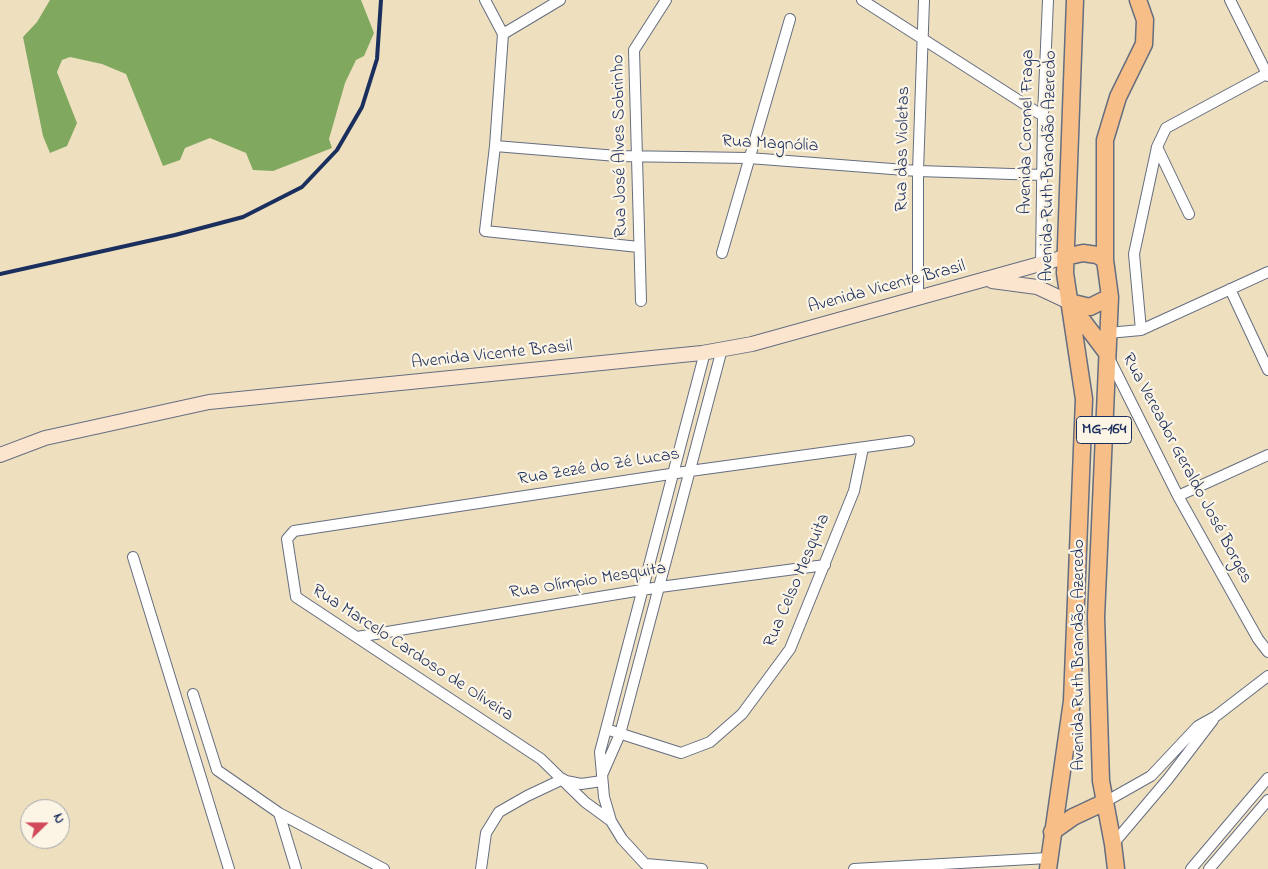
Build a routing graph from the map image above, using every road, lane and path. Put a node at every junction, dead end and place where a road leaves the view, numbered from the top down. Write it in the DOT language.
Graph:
graph roads {
  1 [pos="485,0"];
  2 [pos="560,0"];
  3 [pos="666,0"];
  4 [pos="862,0"];
  5 [pos="924,0"];
  6 [pos="1048,0"];
  7 [pos="1138,0"];
  8 [pos="1230,0"];
  9 [pos="1079,3"];
  10 [pos="790,19"];
  11 [pos="503,34"];
  12 [pos="922,38"];
  13 [pos="1268,74"];
  14 [pos="1043,116"];
  15 [pos="495,146"];
  16 [pos="1157,147"];
  17 [pos="636,156"];
  18 [pos="749,158"];
  19 [pos="918,171"];
  20 [pos="1043,175"];
  21 [pos="1189,214"];
  22 [pos="639,247"];
  23 [pos="722,253"];
  24 [pos="1065,257"];
  25 [pos="1105,260"];
  26 [pos="1041,265"];
  27 [pos="1268,272"];
  28 [pos="987,280"];
  29 [pos="1230,289"];
  30 [pos="1110,297"];
  31 [pos="918,298"];
  32 [pos="641,301"];
  33 [pos="1069,302"];
  34 [pos="1142,330"];
  35 [pos="1108,333"];
  36 [pos="722,350"];
  37 [pos="705,352"];
  38 [pos="1107,353"];
  39 [pos="1268,370"];
  40 [pos="909,441"];
  41 [pos="864,448"];
  42 [pos="0,455"];
  43 [pos="1268,455"];
  44 [pos="690,470"];
  45 [pos="674,473"];
  46 [pos="1178,496"];
  47 [pos="294,531"];
  48 [pos="134,557"];
  49 [pos="825,565"];
  50 [pos="660,586"];
  51 [pos="643,589"];
  52 [pos="356,637"];
  53 [pos="1268,652"];
  54 [pos="1268,676"];
  55 [pos="193,694"];
  56 [pos="1216,716"];
  57 [pos="606,729"];
  58 [pos="620,734"];
  59 [pos="217,770"];
  60 [pos="202,775"];
  61 [pos="1268,778"];
  62 [pos="602,779"];
  63 [pos="564,780"];
  64 [pos="1268,800"];
  65 [pos="1105,802"];
  66 [pos="1244,806"];
  67 [pos="279,813"];
  68 [pos="1255,816"];
  69 [pos="611,821"];
  70 [pos="1052,832"];
  71 [pos="1113,844"];
  72 [pos="1048,863"];
  73 [pos="648,867"];
  74 [pos="668,868"];
  75 [pos="229,869"];
  76 [pos="296,869"];
  77 [pos="384,869"];
  78 [pos="481,869"];
  79 [pos="702,869"];
  80 [pos="854,869"];
  81 [pos="870,869"];
  82 [pos="1116,869"];
  83 [pos="1191,869"];
  84 [pos="1209,869"];
  1 -- 11 [label="street"];
  2 -- 11 [label="street"];
  3 -- 17 [label="street, Rua José Alves Sobrinho"];
  4 -- 12 [label="street"];
  5 -- 12 [label="street, Rua das Violetas"];
  6 -- 14 [label="street, Avenida Coronel Fraga"];
  7 -- 25 [label="main road, Avenida Ruth Brandão Azeredo / MG-164"];
  8 -- 13 [label="street"];
  9 -- 24 [label="main road, Avenida Ruth Brandão Azeredo / MG-164"];
  10 -- 18 [label="street"];
  11 -- 15 [label="street"];
  12 -- 14 [label="street"];
  12 -- 19 [label="street, Rua das Violetas"];
  13 -- 16 [label="street"];
  14 -- 20 [label="street, Avenida Coronel Fraga"];
  15 -- 17 [label="street, Rua Magnólia"];
  15 -- 22 [label="street"];
  16 -- 21 [label="street"];
  16 -- 34 [label="street"];
  17 -- 18 [label="street, Rua Magnólia"];
  17 -- 22 [label="street, Rua José Alves Sobrinho"];
  18 -- 19 [label="street, Rua Magnólia"];
  18 -- 23 [label="street"];
  19 -- 20 [label="street, Rua Magnólia"];
  19 -- 31 [label="street, Rua das Violetas"];
  20 -- 26 [label="street, Avenida Coronel Fraga"];
  22 -- 32 [label="street, Rua José Alves Sobrinho"];
  24 -- 25 [label="main road"];
  24 -- 26 [label="street, Avenida Vicente Brasil"];
  24 -- 33 [label="main road, Avenida Ruth Brandão Azeredo / MG-164"];
  25 -- 30 [label="main road, Avenida Ruth Brandão Azeredo / MG-164"];
  26 -- 28 [label="street, Avenida Vicente Brasil"];
  27 -- 29 [label="street"];
  28 -- 31 [label="street, Avenida Vicente Brasil"];
  28 -- 33 [label="street, Avenida Vicente Brasil"];
  29 -- 34 [label="street"];
  29 -- 39 [label="street"];
  30 -- 33 [label="main road"];
  30 -- 35 [label="main road, Avenida Ruth Brandão Azeredo / MG-164"];
  31 -- 36 [label="street, Avenida Vicente Brasil"];
  33 -- 38 [label="main road"];
  33 -- 70 [label="main road, Avenida Ruth Brandão Azeredo / MG-164"];
  34 -- 35 [label="street"];
  35 -- 38 [label="main road, Avenida Ruth Brandão Azeredo / MG-164"];
  36 -- 37 [label="street, Avenida Vicente Brasil"];
  36 -- 44 [label="street"];
  37 -- 42 [label="street, Avenida Vicente Brasil"];
  37 -- 45 [label="street"];
  38 -- 46 [label="street, Rua Vereador Geraldo José Borges"];
  38 -- 65 [label="main road, Avenida Ruth Brandão Azeredo / MG-164"];
  40 -- 41 [label="street, Rua Zezé do Zé Lucas"];
  41 -- 44 [label="street, Rua Zezé do Zé Lucas"];
  41 -- 49 [label="street, Rua Celso Mesquita"];
  43 -- 46 [label="street"];
  44 -- 45 [label="street, Rua Zezé do Zé Lucas"];
  44 -- 50 [label="street"];
  45 -- 47 [label="street, Rua Zezé do Zé Lucas"];
  45 -- 51 [label="street"];
  46 -- 53 [label="street, Rua Vereador Geraldo José Borges"];
  47 -- 52 [label="street, Rua Marcelo Cardoso de Oliveira"];
  48 -- 60 [label="street"];
  49 -- 50 [label="street, Rua Olímpio Mesquita"];
  49 -- 58 [label="street, Rua Celso Mesquita"];
  50 -- 51 [label="street, Rua Olímpio Mesquita"];
  50 -- 58 [label="street"];
  51 -- 52 [label="street, Rua Olímpio Mesquita"];
  51 -- 57 [label="street"];
  52 -- 63 [label="street, Rua Marcelo Cardoso de Oliveira"];
  54 -- 56 [label="street"];
  55 -- 59 [label="street"];
  56 -- 65 [label="street"];
  56 -- 71 [label="street"];
  57 -- 58 [label="street, Rua Celso Mesquita"];
  57 -- 62 [label="street"];
  58 -- 62 [label="street"];
  59 -- 60 [label="street"];
  59 -- 67 [label="street"];
  60 -- 75 [label="street"];
  61 -- 66 [label="street"];
  62 -- 63 [label="street"];
  62 -- 69 [label="street"];
  63 -- 69 [label="street, Rua Marcelo Cardoso de Oliveira"];
  63 -- 78 [label="street"];
  64 -- 68 [label="street"];
  65 -- 70 [label="main road"];
  65 -- 71 [label="main road, Avenida Ruth Brandão Azeredo / MG-164"];
  66 -- 68 [label="street"];
  66 -- 83 [label="street"];
  67 -- 76 [label="street"];
  67 -- 77 [label="street"];
  68 -- 84 [label="street"];
  69 -- 73 [label="street"];
  70 -- 72 [label="main road, Avenida Ruth Brandão Azeredo / MG-164"];
  71 -- 82 [label="main road, Avenida Ruth Brandão Azeredo / MG-164"];
  72 -- 81 [label="street"];
  73 -- 74 [label="street"];
  74 -- 79 [label="street"];
  80 -- 81 [label="street"];
}
